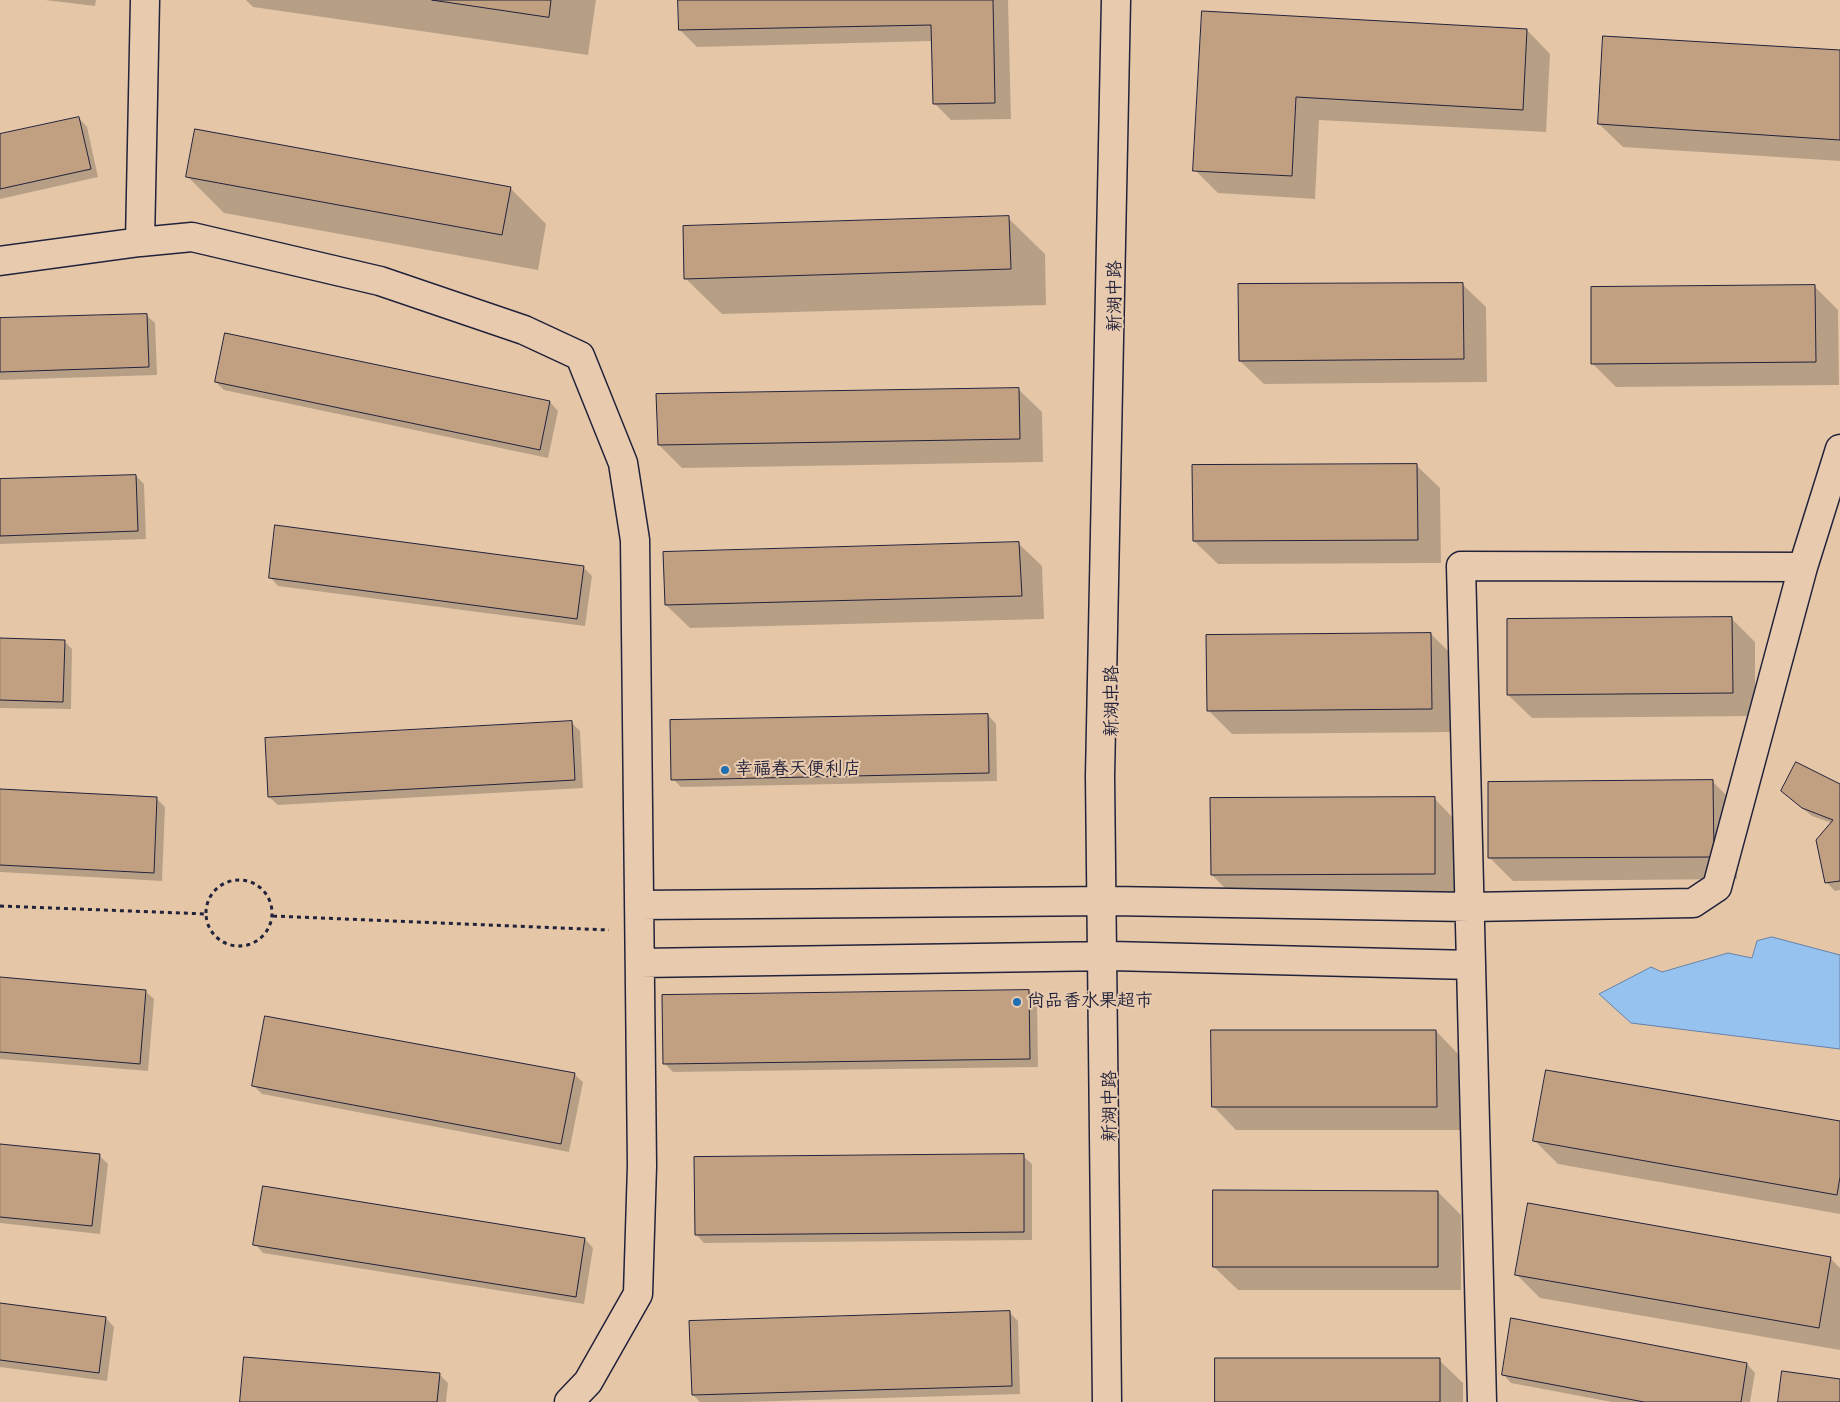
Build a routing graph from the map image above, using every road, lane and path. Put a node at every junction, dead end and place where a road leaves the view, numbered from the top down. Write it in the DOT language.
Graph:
graph roads {
  1 [pos="145,0"];
  2 [pos="1117,0"];
  3 [pos="140,242"];
  4 [pos="0,261"];
  5 [pos="1840,449"];
  6 [pos="1803,567"];
  7 [pos="1106,901"];
  8 [pos="639,905"];
  9 [pos="0,906"];
  10 [pos="1469,907"];
  11 [pos="206,914"];
  12 [pos="273,916"];
  13 [pos="640,932"];
  14 [pos="1106,956"];
  15 [pos="640,963"];
  16 [pos="1471,965"];
  17 [pos="569,1402"];
  18 [pos="1107,1402"];
  19 [pos="1112,1402"];
  20 [pos="1482,1402"];
  1 -- 3 [label="street"];
  2 -- 7 [label="street, 新湖中路"];
  3 -- 4 [label="street"];
  3 -- 8 [label="street"];
  5 -- 6 [label="street"];
  6 -- 10 [label="street"];
  6 -- 10 [label="street"];
  7 -- 8 [label="street"];
  7 -- 10 [label="street"];
  7 -- 14 [label="street, 新湖中路"];
  8 -- 13 [label="street"];
  9 -- 11 [label="path"];
  10 -- 16 [label="street"];
  11 -- 12 [label="path"];
  11 -- 12 [label="path"];
  12 -- 13 [label="path"];
  13 -- 15 [label="street"];
  14 -- 15 [label="street"];
  14 -- 16 [label="street"];
  14 -- 18 [label="street"];
  14 -- 19 [label="street, 新湖中路"];
  15 -- 17 [label="street"];
  16 -- 20 [label="street"];
}
